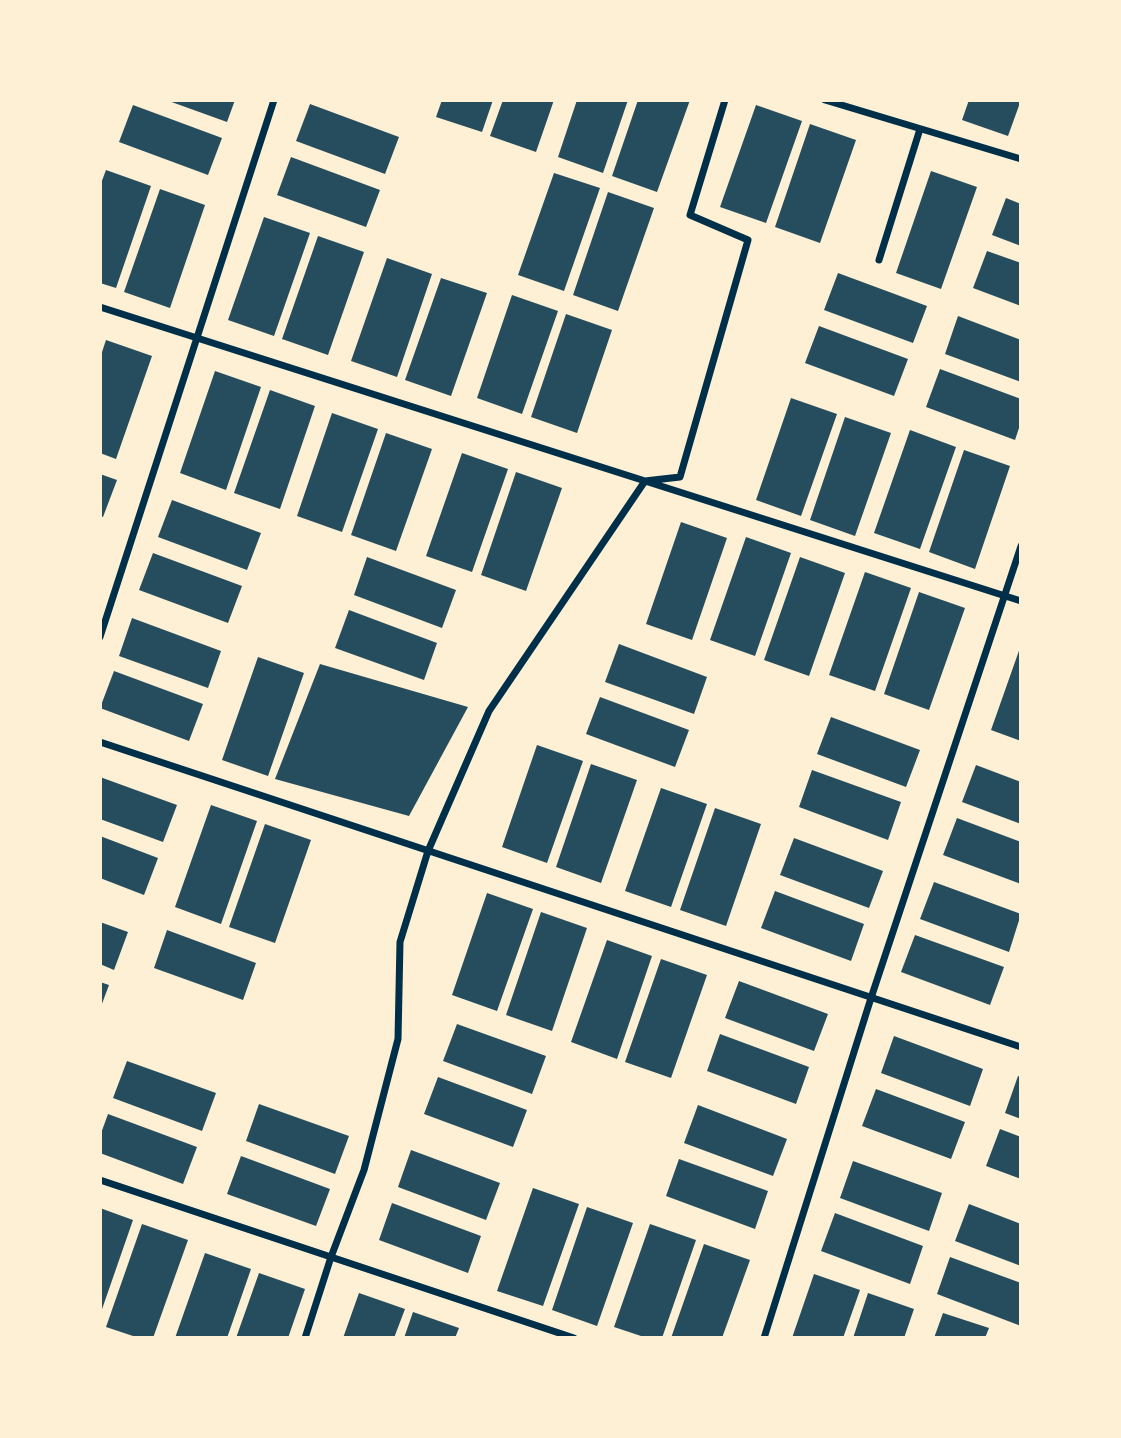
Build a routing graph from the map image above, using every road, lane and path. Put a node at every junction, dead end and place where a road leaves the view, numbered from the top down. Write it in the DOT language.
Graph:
graph roads {
  1 [pos="274,100"];
  2 [pos="725,100"];
  3 [pos="825,100"];
  4 [pos="920,129"];
  5 [pos="1021,159"];
  6 [pos="879,260"];
  7 [pos="100,307"];
  8 [pos="198,339"];
  9 [pos="645,481"];
  10 [pos="1021,546"];
  11 [pos="1006,596"];
  12 [pos="1021,601"];
  13 [pos="100,637"];
  14 [pos="100,742"];
  15 [pos="428,851"];
  16 [pos="872,998"];
  17 [pos="1021,1047"];
  18 [pos="100,1180"];
  19 [pos="331,1257"];
  20 [pos="305,1338"];
  21 [pos="574,1338"];
  22 [pos="764,1338"];
  1 -- 8 [label="street"];
  2 -- 9 [label="street"];
  3 -- 4 [label="street"];
  4 -- 5 [label="street"];
  4 -- 6 [label="street"];
  7 -- 8 [label="street"];
  8 -- 9 [label="street"];
  8 -- 13 [label="street"];
  9 -- 11 [label="street"];
  9 -- 15 [label="street"];
  10 -- 11 [label="street"];
  11 -- 12 [label="street"];
  11 -- 16 [label="street"];
  14 -- 15 [label="street"];
  15 -- 16 [label="street"];
  15 -- 19 [label="street"];
  16 -- 17 [label="street"];
  16 -- 22 [label="street"];
  18 -- 19 [label="street"];
  19 -- 20 [label="street"];
  19 -- 21 [label="street"];
}
